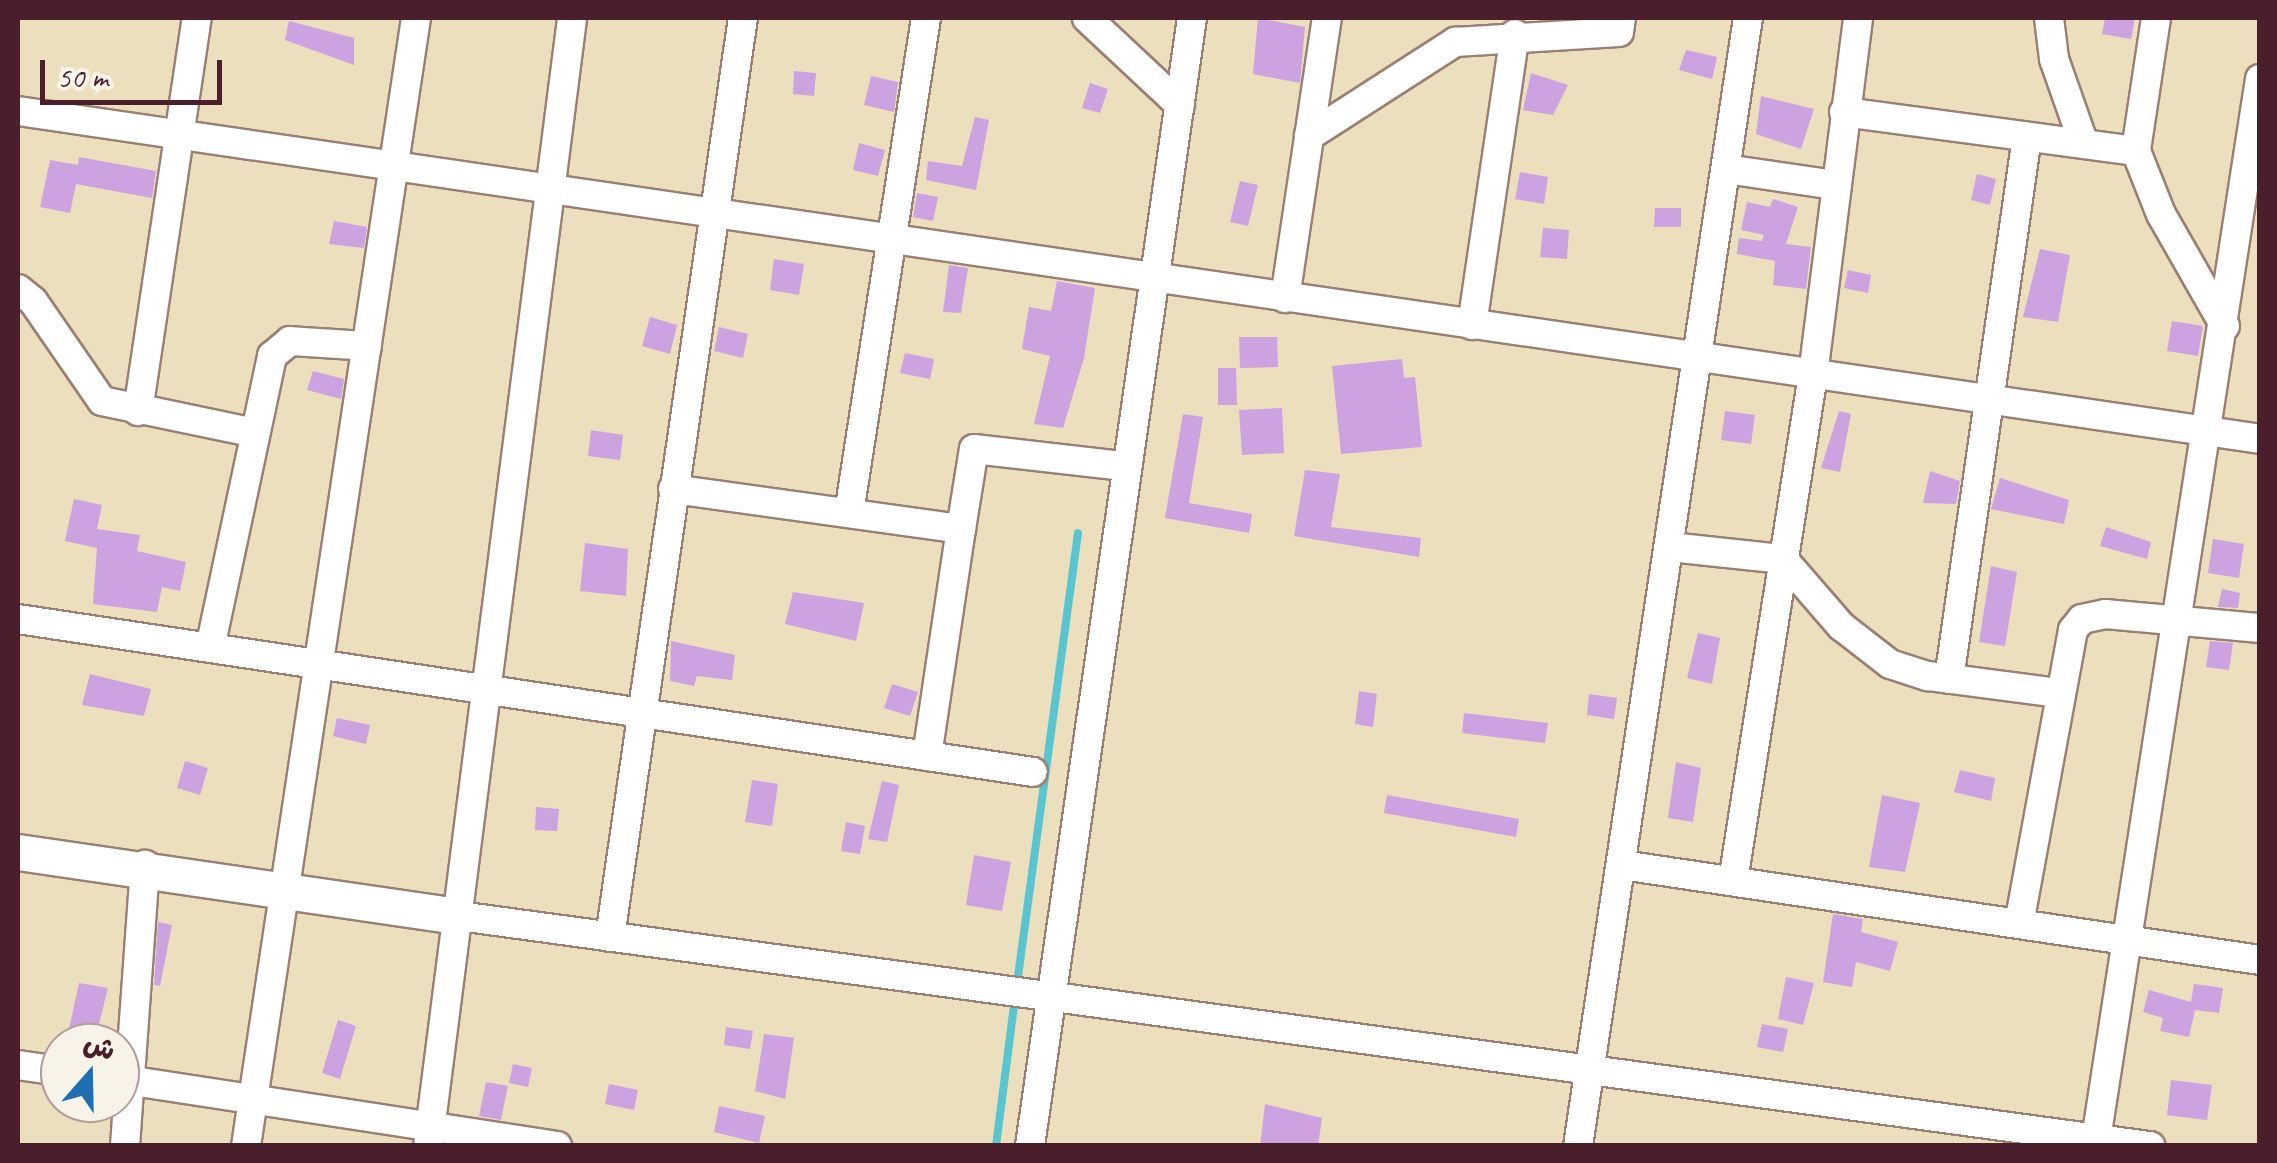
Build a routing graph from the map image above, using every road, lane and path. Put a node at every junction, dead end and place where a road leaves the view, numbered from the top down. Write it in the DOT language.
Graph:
graph roads {
  1 [pos="197,18"];
  2 [pos="416,18"];
  3 [pos="572,18"];
  4 [pos="926,18"];
  5 [pos="1087,18"];
  6 [pos="1192,18"];
  7 [pos="1328,18"];
  8 [pos="1622,18"];
  9 [pos="1748,18"];
  10 [pos="1858,18"];
  11 [pos="2049,18"];
  12 [pos="2156,18"];
  13 [pos="734,19"];
  14 [pos="1515,34"];
  15 [pos="2260,79"];
  16 [pos="1180,105"];
  17 [pos="18,111"];
  18 [pos="1844,112"];
  19 [pos="179,132"];
  20 [pos="1310,136"];
  21 [pos="2027,136"];
  22 [pos="2084,144"];
  23 [pos="2136,151"];
  24 [pos="394,166"];
  25 [pos="1726,169"];
  26 [pos="1836,185"];
  27 [pos="552,190"];
  28 [pos="716,214"];
  29 [pos="888,239"];
  30 [pos="2248,241"];
  31 [pos="1153,278"];
  32 [pos="18,288"];
  33 [pos="1284,298"];
  34 [pos="1472,325"];
  35 [pos="2224,326"];
  36 [pos="366,346"];
  37 [pos="1698,358"];
  38 [pos="1813,375"];
  39 [pos="1988,400"];
  40 [pos="138,411"];
  41 [pos="2209,432"];
  42 [pos="255,433"];
  43 [pos="2260,439"];
  44 [pos="1124,466"];
  45 [pos="673,488"];
  46 [pos="849,514"];
  47 [pos="961,529"];
  48 [pos="1670,547"];
  49 [pos="1783,559"];
  50 [pos="2178,617"];
  51 [pos="18,619"];
  52 [pos="2260,628"];
  53 [pos="210,648"];
  54 [pos="320,665"];
  55 [pos="1949,679"];
  56 [pos="488,689"];
  57 [pos="2059,693"];
  58 [pos="638,712"];
  59 [pos="928,756"];
  60 [pos="1033,772"];
  61 [pos="18,852"];
  62 [pos="145,865"];
  63 [pos="1622,865"];
  64 [pos="1733,881"];
  65 [pos="287,892"];
  66 [pos="459,916"];
  67 [pos="2019,924"];
  68 [pos="610,936"];
  69 [pos="2125,940"];
  70 [pos="2260,960"];
  71 [pos="1048,996"];
  72 [pos="130,1023"];
  73 [pos="1588,1070"];
  74 [pos="140,1083"];
  75 [pos="253,1102"];
  76 [pos="429,1136"];
  77 [pos="2096,1142"];
  78 [pos="246,1146"];
  79 [pos="557,1146"];
  80 [pos="1030,1146"];
  81 [pos="1578,1146"];
  82 [pos="2150,1146"];
  1 -- 19 [label="street"];
  2 -- 24 [label="street"];
  3 -- 27 [label="street"];
  4 -- 29 [label="street"];
  5 -- 16 [label="street"];
  6 -- 16 [label="street"];
  7 -- 20 [label="street"];
  8 -- 14 [label="street"];
  9 -- 25 [label="street"];
  10 -- 18 [label="street"];
  11 -- 22 [label="street"];
  12 -- 23 [label="street"];
  13 -- 28 [label="street"];
  14 -- 20 [label="street"];
  14 -- 34 [label="street"];
  15 -- 30 [label="street"];
  16 -- 31 [label="street"];
  17 -- 19 [label="street"];
  18 -- 21 [label="street"];
  18 -- 26 [label="street"];
  19 -- 24 [label="street"];
  19 -- 40 [label="street"];
  20 -- 33 [label="street"];
  21 -- 22 [label="street"];
  21 -- 39 [label="street"];
  22 -- 23 [label="street"];
  23 -- 35 [label="street"];
  24 -- 27 [label="street"];
  24 -- 36 [label="street"];
  25 -- 26 [label="street"];
  25 -- 37 [label="street"];
  26 -- 38 [label="street"];
  27 -- 28 [label="street"];
  27 -- 56 [label="street"];
  28 -- 29 [label="street"];
  28 -- 45 [label="street"];
  29 -- 31 [label="street"];
  29 -- 46 [label="street"];
  30 -- 35 [label="street"];
  31 -- 33 [label="street"];
  31 -- 44 [label="street"];
  32 -- 40 [label="street"];
  33 -- 34 [label="street"];
  34 -- 37 [label="street"];
  35 -- 41 [label="street"];
  36 -- 42 [label="street"];
  36 -- 54 [label="street"];
  37 -- 38 [label="street"];
  37 -- 48 [label="street"];
  38 -- 39 [label="street"];
  38 -- 49 [label="street"];
  39 -- 41 [label="street"];
  39 -- 55 [label="street"];
  40 -- 42 [label="street"];
  41 -- 43 [label="street"];
  41 -- 50 [label="street"];
  42 -- 53 [label="street"];
  44 -- 47 [label="street"];
  44 -- 71 [label="street"];
  45 -- 46 [label="street"];
  45 -- 58 [label="street"];
  46 -- 47 [label="street"];
  47 -- 59 [label="street"];
  48 -- 49 [label="street"];
  48 -- 63 [label="street"];
  49 -- 55 [label="street"];
  49 -- 64 [label="street"];
  50 -- 52 [label="street"];
  50 -- 57 [label="street"];
  50 -- 69 [label="street"];
  51 -- 53 [label="street"];
  53 -- 54 [label="street"];
  54 -- 56 [label="street"];
  54 -- 65 [label="street"];
  55 -- 57 [label="street"];
  56 -- 58 [label="street"];
  56 -- 66 [label="street"];
  57 -- 67 [label="street"];
  58 -- 59 [label="street"];
  58 -- 68 [label="street"];
  59 -- 60 [label="street"];
  61 -- 62 [label="street"];
  62 -- 65 [label="street"];
  62 -- 72 [label="street"];
  63 -- 64 [label="street"];
  63 -- 73 [label="street"];
  64 -- 67 [label="street"];
  65 -- 66 [label="street"];
  65 -- 75 [label="street"];
  66 -- 68 [label="street"];
  66 -- 76 [label="street"];
  67 -- 69 [label="street"];
  68 -- 71 [label="street"];
  69 -- 70 [label="street"];
  69 -- 77 [label="street"];
  71 -- 73 [label="street"];
  71 -- 80 [label="street"];
  73 -- 77 [label="street"];
  73 -- 81 [label="street"];
  74 -- 75 [label="street"];
  75 -- 76 [label="street"];
  75 -- 78 [label="street"];
  76 -- 79 [label="street"];
  77 -- 82 [label="street"];
}
